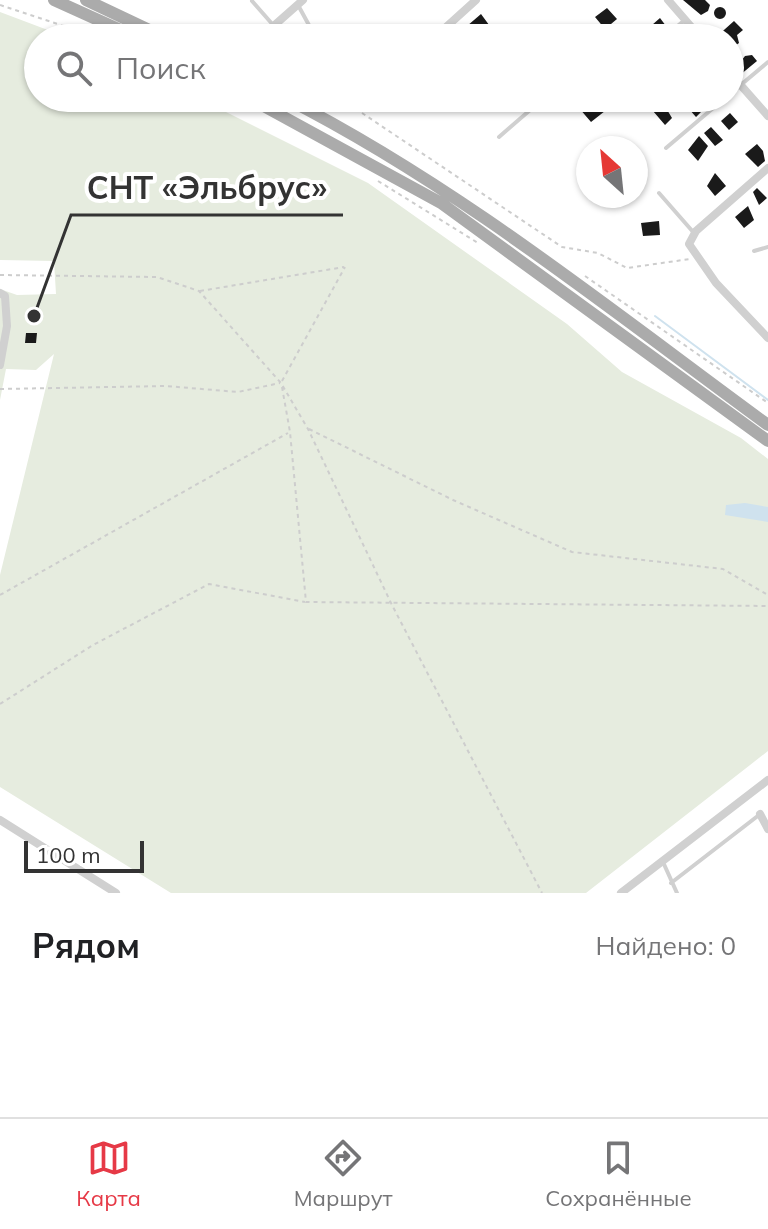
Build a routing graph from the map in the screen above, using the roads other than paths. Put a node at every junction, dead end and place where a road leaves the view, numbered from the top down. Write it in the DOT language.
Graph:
graph roads {
  1 [pos="54,0"];
  2 [pos="86,0"];
  3 [pos="476,0"];
  4 [pos="668,0"];
  5 [pos="252,1"];
  6 [pos="300,2"];
  7 [pos="686,19"];
  8 [pos="107,24"];
  9 [pos="137,24"];
  10 [pos="272,24"];
  11 [pos="276,24"];
  12 [pos="310,24"];
  13 [pos="449,24"];
  14 [pos="680,24"];
  15 [pos="690,24"];
  16 [pos="768,62"];
  17 [pos="744,82"];
  18 [pos="744,89"];
  19 [pos="265,112"];
  20 [pos="310,112"];
  21 [pos="528,112"];
  22 [pos="708,112"];
  23 [pos="768,116"];
  24 [pos="499,137"];
  25 [pos="666,148"];
  26 [pos="768,168"];
  27 [pos="659,193"];
  28 [pos="694,233"];
  29 [pos="768,247"];
  30 [pos="754,251"];
  31 [pos="0,293"];
  32 [pos="768,338"];
  33 [pos="0,365"];
  34 [pos="768,425"];
  35 [pos="768,441"];
  36 [pos="768,780"];
  37 [pos="760,814"];
  38 [pos="0,820"];
  39 [pos="768,829"];
  40 [pos="662,860"];
  41 [pos="671,883"];
  42 [pos="116,893"];
  43 [pos="621,893"];
  44 [pos="677,893"];
  1 -- 8 [label="main road"];
  2 -- 9 [label="main road"];
  3 -- 13 [label="street"];
  4 -- 7 [label="street"];
  5 -- 10 [label="lane"];
  6 -- 11 [label="street"];
  6 -- 12 [label="lane"];
  7 -- 14 [label="lane"];
  7 -- 15 [label="street"];
  16 -- 17 [label="lane"];
  18 -- 23 [label="street"];
  19 -- 35 [label="main road"];
  20 -- 34 [label="main road"];
  21 -- 24 [label="lane"];
  22 -- 25 [label="lane"];
  26 -- 28 [label="street"];
  27 -- 28 [label="lane"];
  28 -- 32 [label="street"];
  29 -- 30 [label="lane"];
  31 -- 33 [label="street"];
  36 -- 40 [label="street"];
  37 -- 39 [label="street"];
  37 -- 41 [label="lane"];
  38 -- 42 [label="street"];
  40 -- 41 [label="lane"];
  40 -- 43 [label="street"];
  41 -- 44 [label="lane"];
}
